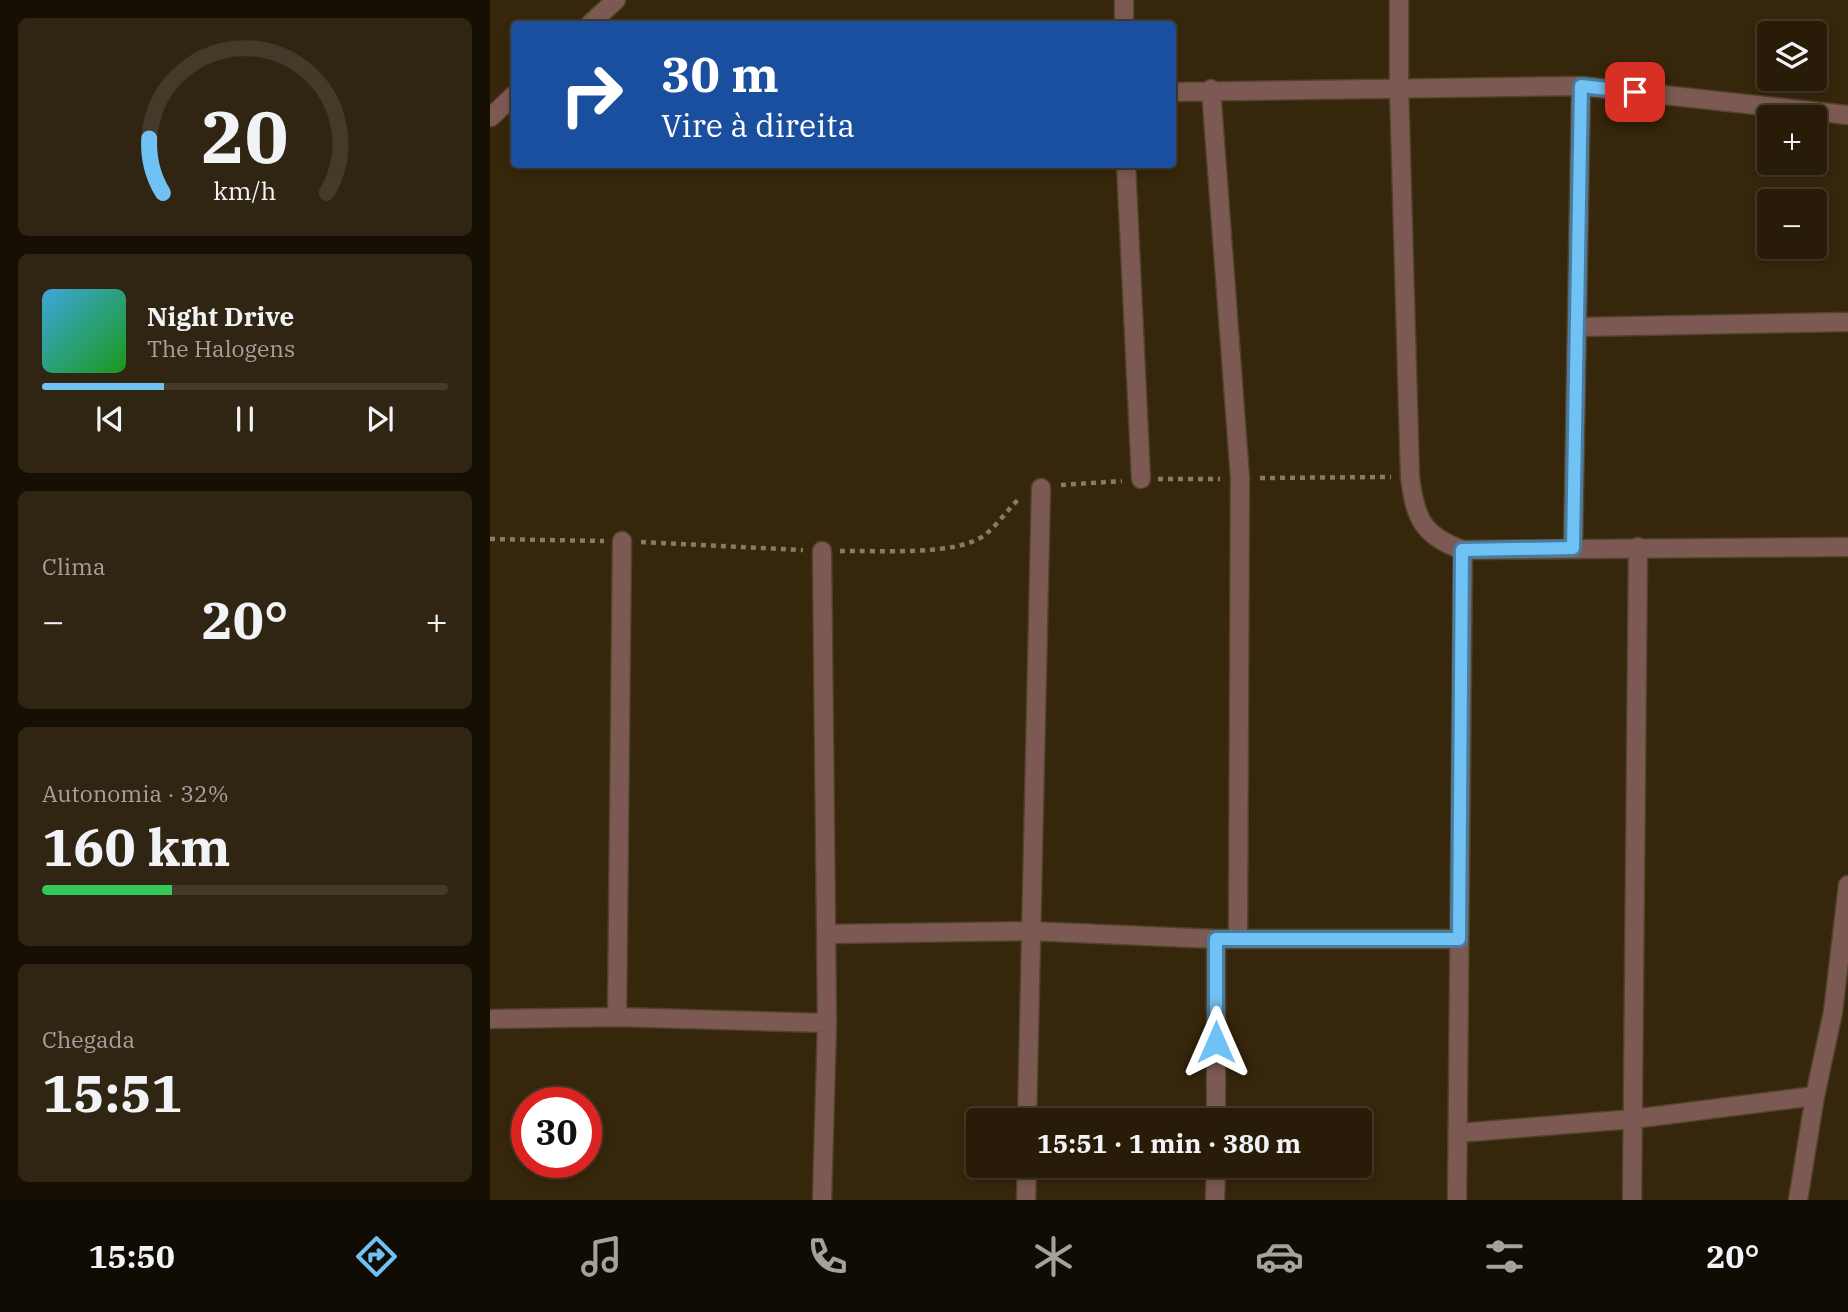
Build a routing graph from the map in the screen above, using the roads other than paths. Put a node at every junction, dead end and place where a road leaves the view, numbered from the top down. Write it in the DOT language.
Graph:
graph roads {
  1 [pos="616,0"];
  2 [pos="1124,0"];
  3 [pos="1399,0"];
  4 [pos="593,21"];
  5 [pos="1124,21"];
  6 [pos="1581,86"];
  7 [pos="1398,87"];
  8 [pos="1211,89"];
  9 [pos="1176,92"];
  10 [pos="511,98"];
  11 [pos="1848,115"];
  12 [pos="490,117"];
  13 [pos="511,118"];
  14 [pos="1126,168"];
  15 [pos="1848,322"];
  16 [pos="1580,327"];
  17 [pos="1141,480"];
  18 [pos="1041,488"];
  19 [pos="622,541"];
  20 [pos="1638,547"];
  21 [pos="1848,547"];
  22 [pos="1573,548"];
  23 [pos="1462,550"];
  24 [pos="822,551"];
  25 [pos="1848,885"];
  26 [pos="1029,931"];
  27 [pos="827,934"];
  28 [pos="1238,938"];
  29 [pos="1216,939"];
  30 [pos="1459,939"];
  31 [pos="617,1017"];
  32 [pos="490,1019"];
  33 [pos="827,1023"];
  34 [pos="1815,1096"];
  35 [pos="1027,1108"];
  36 [pos="1216,1108"];
  37 [pos="1633,1119"];
  38 [pos="1458,1133"];
  39 [pos="1027,1178"];
  40 [pos="1216,1178"];
  41 [pos="822,1200"];
  42 [pos="1026,1200"];
  43 [pos="1216,1200"];
  44 [pos="1457,1200"];
  45 [pos="1632,1200"];
  46 [pos="1798,1200"];
  1 -- 4 [label="street"];
  2 -- 5 [label="street"];
  3 -- 7 [label="street"];
  6 -- 7 [label="street"];
  6 -- 11 [label="street"];
  6 -- 16 [label="street"];
  7 -- 8 [label="street"];
  7 -- 23 [label="street"];
  8 -- 9 [label="street"];
  8 -- 28 [label="street"];
  10 -- 12 [label="street"];
  12 -- 13 [label="street"];
  14 -- 17 [label="street"];
  15 -- 16 [label="street"];
  16 -- 22 [label="street"];
  18 -- 26 [label="street"];
  19 -- 31 [label="street"];
  20 -- 21 [label="street"];
  20 -- 22 [label="street"];
  20 -- 37 [label="street"];
  22 -- 23 [label="street"];
  23 -- 30 [label="street"];
  24 -- 27 [label="street"];
  25 -- 34 [label="street"];
  26 -- 27 [label="street"];
  26 -- 29 [label="street"];
  26 -- 35 [label="street"];
  27 -- 33 [label="street"];
  28 -- 29 [label="street"];
  28 -- 30 [label="street"];
  29 -- 36 [label="street"];
  30 -- 38 [label="street"];
  31 -- 32 [label="street"];
  31 -- 33 [label="street"];
  33 -- 41 [label="street"];
  34 -- 37 [label="street"];
  34 -- 46 [label="street"];
  37 -- 38 [label="street"];
  37 -- 45 [label="street"];
  38 -- 44 [label="street"];
  39 -- 42 [label="street"];
  40 -- 43 [label="street"];
}
